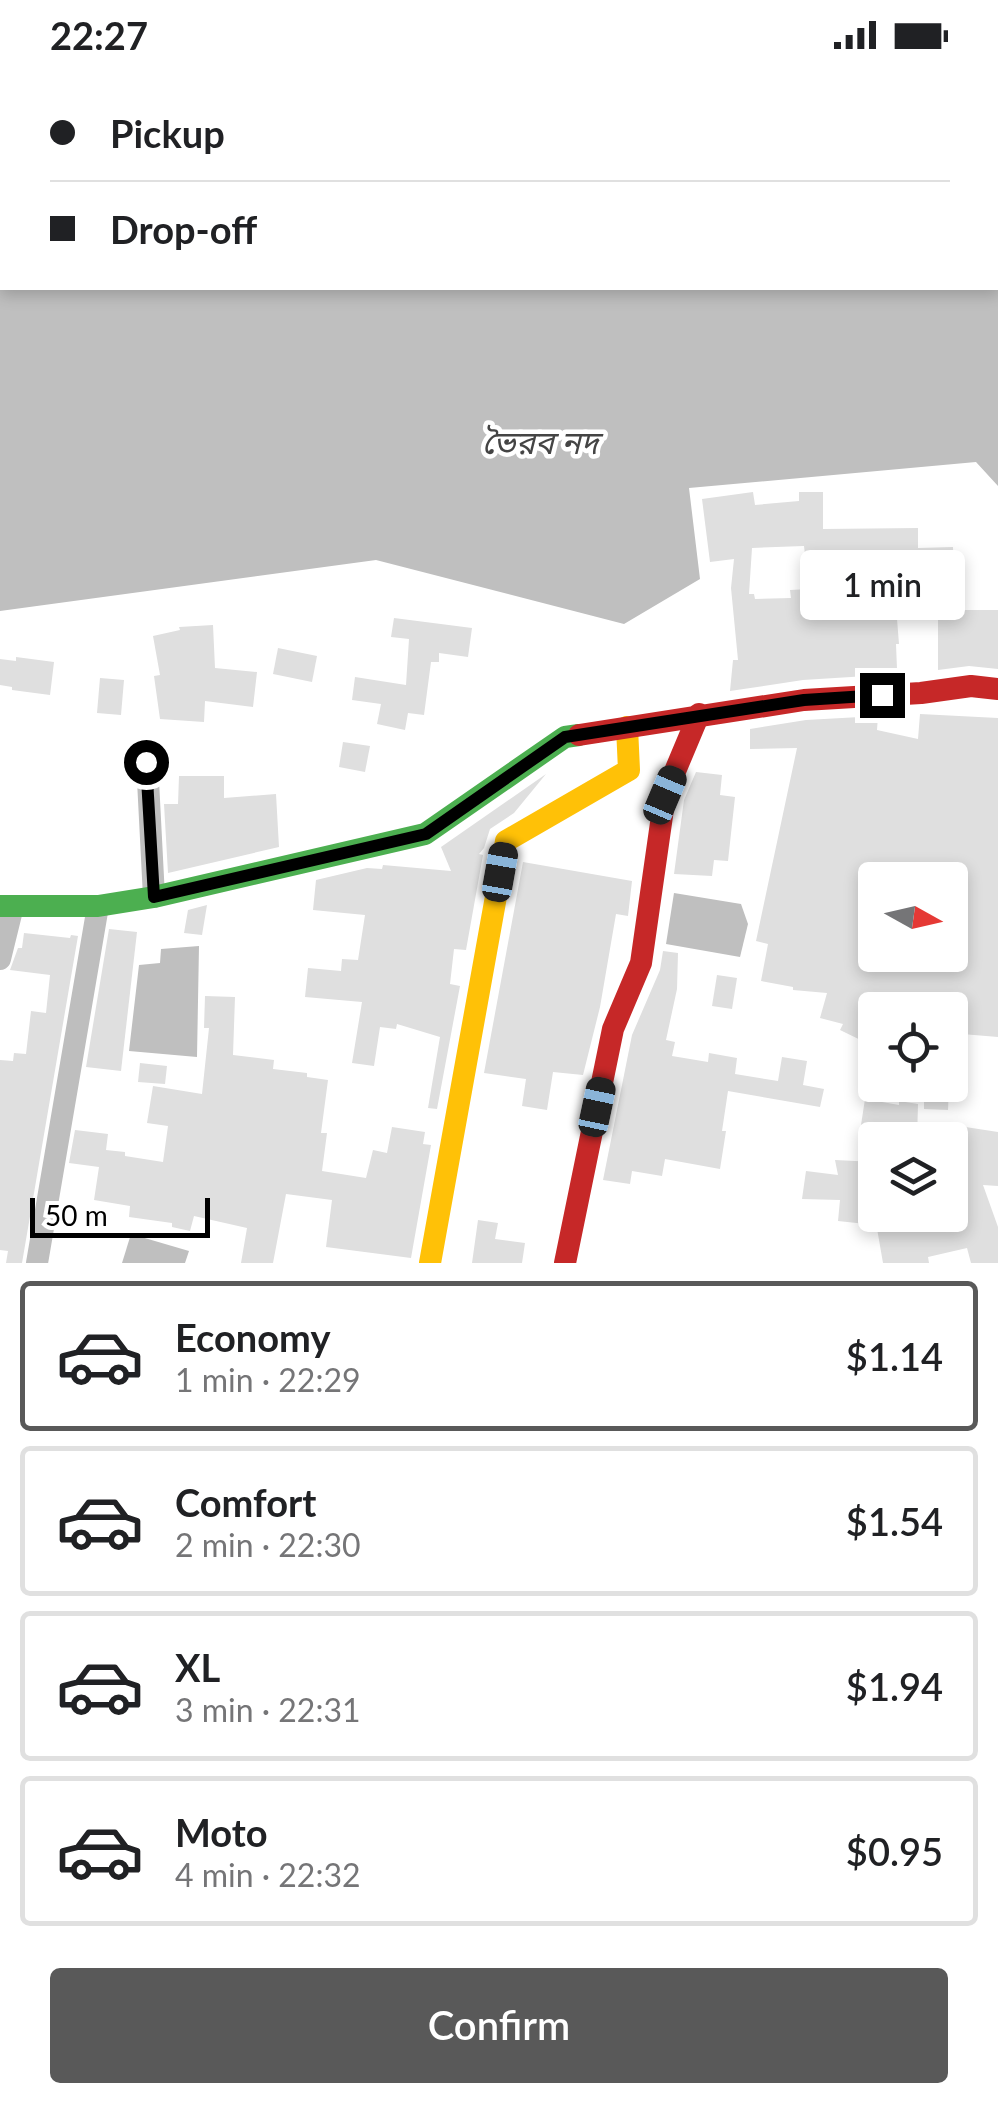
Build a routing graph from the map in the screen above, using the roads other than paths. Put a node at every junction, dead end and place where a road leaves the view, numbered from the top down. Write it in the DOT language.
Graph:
graph roads {
  1 [pos="998,689"];
  2 [pos="699,714"];
  3 [pos="627,727"];
  4 [pos="146,762"];
  5 [pos="154,897"];
  6 [pos="6,906"];
  7 [pos="98,906"];
  8 [pos="0,959"];
  9 [pos="37,1263"];
  10 [pos="430,1263"];
  11 [pos="565,1263"];
  1 -- 2 [label="street"];
  2 -- 3 [label="street"];
  2 -- 11 [label="street"];
  3 -- 5 [label="street"];
  3 -- 10 [label="street"];
  4 -- 5 [label="street"];
  5 -- 7 [label="street"];
  6 -- 7 [label="street"];
  6 -- 8 [label="street"];
  7 -- 9 [label="street"];
}
